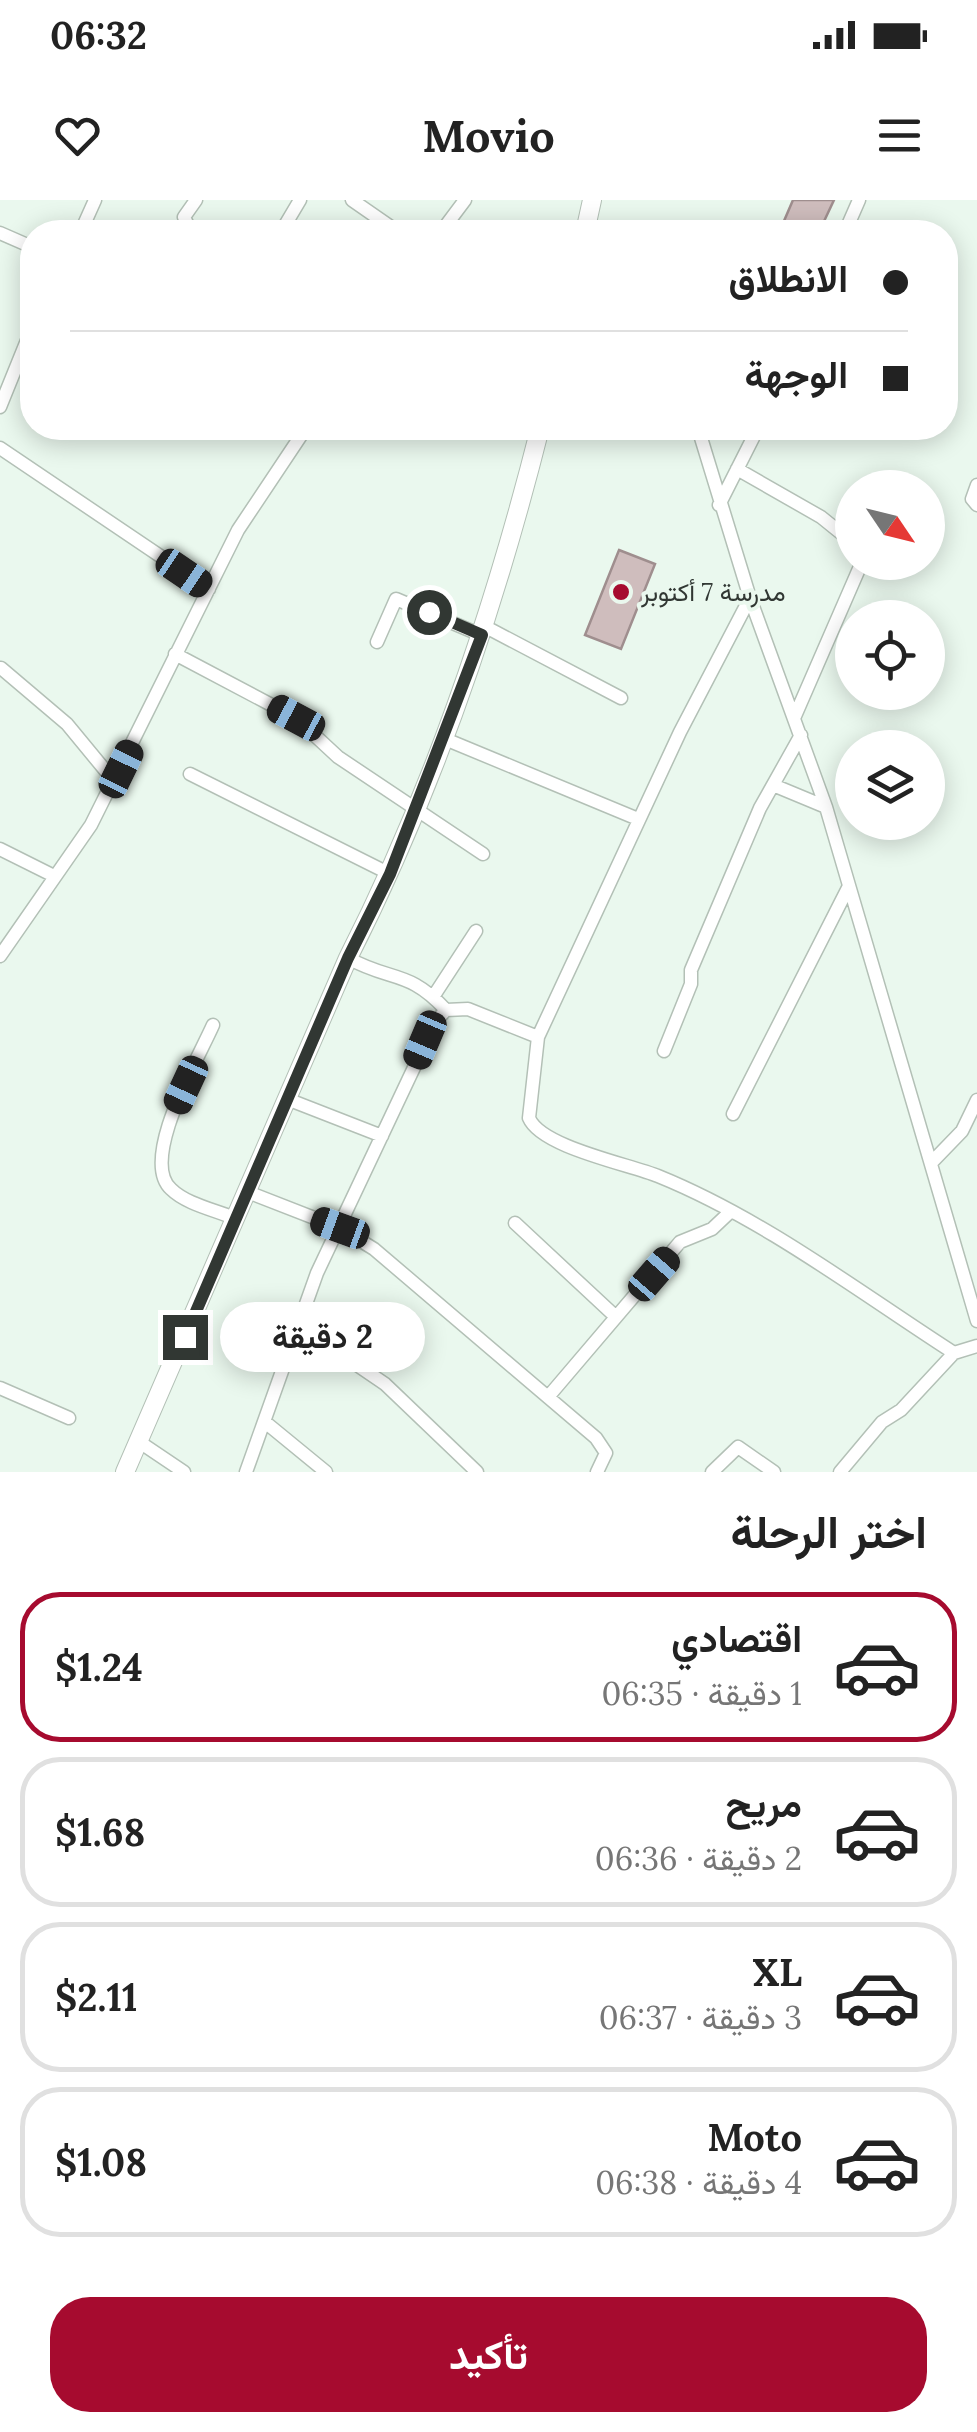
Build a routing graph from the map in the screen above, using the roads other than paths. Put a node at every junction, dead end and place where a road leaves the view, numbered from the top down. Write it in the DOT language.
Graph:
graph roads {
  1 [pos="352,200"];
  2 [pos="381,220"];
  3 [pos="20,358"];
  4 [pos="0,407"];
  5 [pos="298,440"];
  6 [pos="537,440"];
  7 [pos="701,440"];
  8 [pos="752,440"];
  9 [pos="0,448"];
  10 [pos="737,469"];
  11 [pos="977,485"];
  12 [pos="719,504"];
  13 [pos="977,504"];
  14 [pos="835,528"];
  15 [pos="854,580"];
  16 [pos="209,589"];
  17 [pos="750,598"];
  18 [pos="483,631"];
  19 [pos="377,642"];
  20 [pos="176,654"];
  21 [pos="1,668"];
  22 [pos="621,698"];
  23 [pos="794,716"];
  24 [pos="801,734"];
  25 [pos="445,739"];
  26 [pos="190,774"];
  27 [pos="114,781"];
  28 [pos="772,786"];
  29 [pos="826,807"];
  30 [pos="416,810"];
  31 [pos="638,819"];
  32 [pos="0,849"];
  33 [pos="483,854"];
  34 [pos="390,874"];
  35 [pos="52,875"];
  36 [pos="848,888"];
  37 [pos="476,931"];
  38 [pos="0,956"];
  39 [pos="348,958"];
  40 [pos="433,996"];
  41 [pos="446,1010"];
  42 [pos="213,1025"];
  43 [pos="538,1037"];
  44 [pos="664,1051"];
  45 [pos="287,1099"];
  46 [pos="977,1100"];
  47 [pos="733,1114"];
  48 [pos="382,1136"];
  49 [pos="933,1162"];
  50 [pos="244,1191"];
  51 [pos="730,1212"];
  52 [pos="234,1218"];
  53 [pos="515,1223"];
  54 [pos="340,1228"];
  55 [pos="616,1317"];
  56 [pos="977,1320"];
  57 [pos="297,1324"];
  58 [pos="977,1346"];
  59 [pos="954,1352"];
  60 [pos="0,1388"];
  61 [pos="548,1396"];
  62 [pos="69,1418"];
  63 [pos="265,1422"];
  64 [pos="138,1440"];
  65 [pos="470,1470"];
  66 [pos="125,1472"];
  67 [pos="184,1472"];
  68 [pos="246,1472"];
  69 [pos="326,1472"];
  70 [pos="597,1472"];
  71 [pos="712,1472"];
  72 [pos="774,1472"];
  73 [pos="840,1472"];
  1 -- 2 [label="street"];
  3 -- 4 [label="street"];
  5 -- 16 [label="street"];
  6 -- 18 [label="street"];
  7 -- 12 [label="street"];
  8 -- 10 [label="street"];
  9 -- 16 [label="street"];
  10 -- 12 [label="street"];
  10 -- 14 [label="street"];
  11 -- 13 [label="street"];
  12 -- 17 [label="street"];
  15 -- 23 [label="street"];
  16 -- 20 [label="street"];
  17 -- 23 [label="street"];
  17 -- 31 [label="street"];
  18 -- 19 [label="street"];
  18 -- 22 [label="street"];
  18 -- 25 [label="street"];
  20 -- 27 [label="street"];
  20 -- 30 [label="street"];
  21 -- 27 [label="street"];
  23 -- 24 [label="street"];
  24 -- 28 [label="street"];
  24 -- 29 [label="street"];
  25 -- 30 [label="street"];
  25 -- 31 [label="street"];
  26 -- 34 [label="street"];
  27 -- 35 [label="street"];
  28 -- 29 [label="street"];
  28 -- 44 [label="street"];
  29 -- 36 [label="street"];
  30 -- 33 [label="street"];
  30 -- 34 [label="street"];
  31 -- 43 [label="street"];
  32 -- 35 [label="street"];
  34 -- 39 [label="street"];
  35 -- 38 [label="street"];
  36 -- 47 [label="street"];
  36 -- 49 [label="street"];
  37 -- 40 [label="street"];
  39 -- 40 [label="street"];
  39 -- 45 [label="street"];
  40 -- 41 [label="street"];
  41 -- 43 [label="street"];
  41 -- 48 [label="street"];
  42 -- 52 [label="street"];
  43 -- 51 [label="street"];
  45 -- 48 [label="street"];
  45 -- 50 [label="street"];
  46 -- 49 [label="street"];
  48 -- 54 [label="street"];
  49 -- 56 [label="street"];
  50 -- 52 [label="street"];
  50 -- 54 [label="street"];
  51 -- 55 [label="street"];
  51 -- 59 [label="street"];
  52 -- 64 [label="street"];
  53 -- 55 [label="street"];
  54 -- 57 [label="street"];
  54 -- 61 [label="street"];
  55 -- 61 [label="street"];
  57 -- 63 [label="street"];
  57 -- 65 [label="street"];
  58 -- 59 [label="street"];
  59 -- 73 [label="street"];
  60 -- 62 [label="street"];
  61 -- 70 [label="street"];
  63 -- 68 [label="street"];
  63 -- 69 [label="street"];
  64 -- 66 [label="street"];
  64 -- 67 [label="street"];
  71 -- 72 [label="street"];
}
